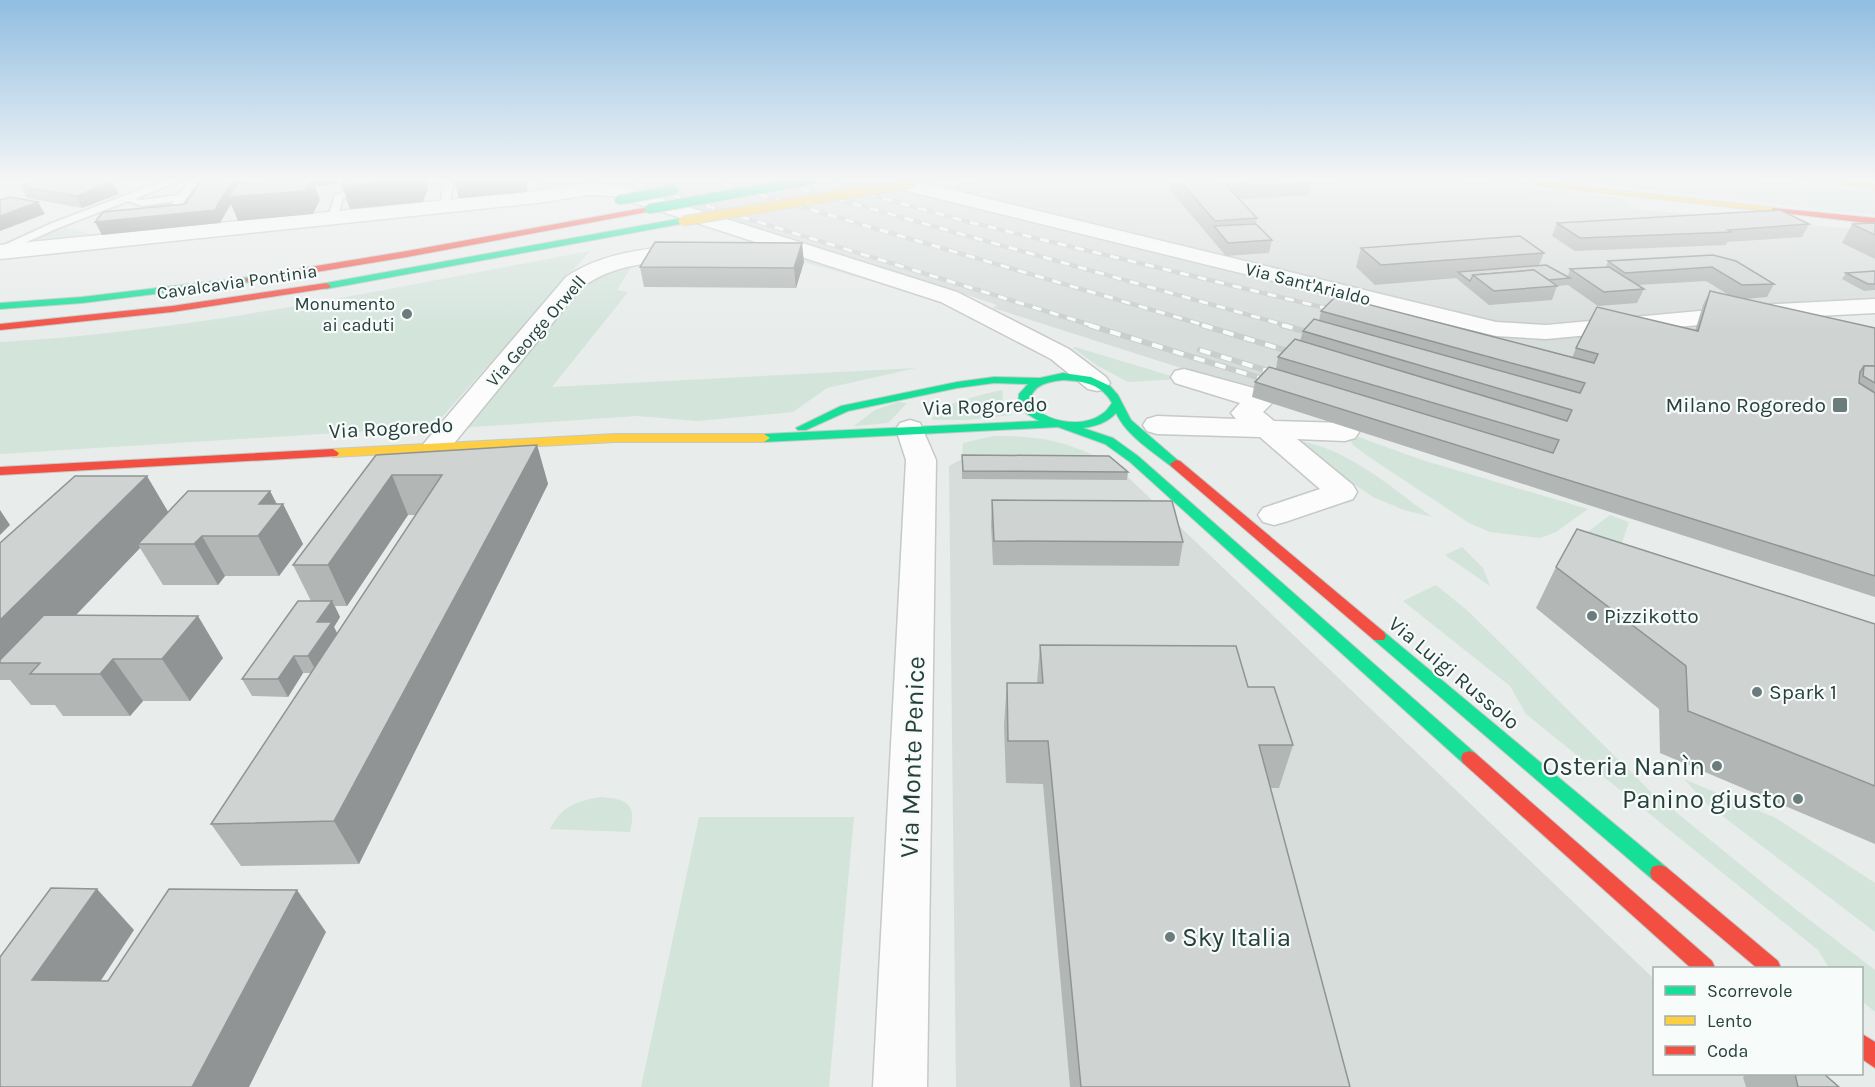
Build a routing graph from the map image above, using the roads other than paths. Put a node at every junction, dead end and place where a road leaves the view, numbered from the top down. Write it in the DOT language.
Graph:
graph roads {
  1 [pos="50,230"];
  2 [pos="215,230"];
  3 [pos="534,230"];
  4 [pos="635,230"];
  5 [pos="737,230"];
  6 [pos="1087,230"];
  7 [pos="766,239"];
  8 [pos="0,252"];
  9 [pos="0,306"];
  10 [pos="1875,306"];
  11 [pos="1776,311"];
  12 [pos="0,327"];
  13 [pos="1875,329"];
  14 [pos="1184,377"];
  15 [pos="1041,381"];
  16 [pos="1097,383"];
  17 [pos="964,384"];
  18 [pos="1117,404"];
  19 [pos="915,416"];
  20 [pos="1063,425"];
  21 [pos="1157,425"];
  22 [pos="1270,431"];
  23 [pos="1345,432"];
  24 [pos="784,436"];
  25 [pos="436,447"];
  26 [pos="98,465"];
  27 [pos="0,471"];
  28 [pos="75,485"];
  29 [pos="1274,515"];
  30 [pos="1703,967"];
  31 [pos="1769,967"];
  32 [pos="1863,1046"];
  33 [pos="1875,1057"];
  34 [pos="900,1087"];
  1 -- 8 [label="lane"];
  2 -- 8 [label="street, Via George Orwell"];
  3 -- 9 [label="main road, bridge"];
  4 -- 12 [label="main road, Cavalcavia Pontinia, bridge"];
  5 -- 7 [label="street, Via George Orwell"];
  6 -- 11 [label="street, Via Sant'Arialdo"];
  7 -- 16 [label="street, Via George Orwell"];
  7 -- 25 [label="street, Via George Orwell"];
  10 -- 11 [label="street"];
  11 -- 13 [label="street"];
  14 -- 22 [label="street"];
  15 -- 16 [label="main road, Via Rogoredo"];
  15 -- 17 [label="main road, Via Rogoredo"];
  15 -- 20 [label="main road"];
  16 -- 18 [label="main road"];
  17 -- 19 [label="main road, Via Rogoredo"];
  17 -- 24 [label="main road, Via Rogoredo"];
  18 -- 20 [label="main road, Via Rogoredo"];
  18 -- 31 [label="main road, Via Luigi Russolo"];
  19 -- 20 [label="main road, Via Rogoredo"];
  19 -- 24 [label="main road, Via Rogoredo"];
  19 -- 34 [label="street, Via Monte Penice"];
  20 -- 30 [label="main road"];
  21 -- 22 [label="street"];
  22 -- 23 [label="street"];
  22 -- 29 [label="street"];
  24 -- 25 [label="main road, Via Rogoredo"];
  25 -- 26 [label="main road, Via Rogoredo"];
  26 -- 27 [label="main road, Via Rogoredo"];
  26 -- 28 [label="lane"];
  32 -- 33 [label="main road"];
}
